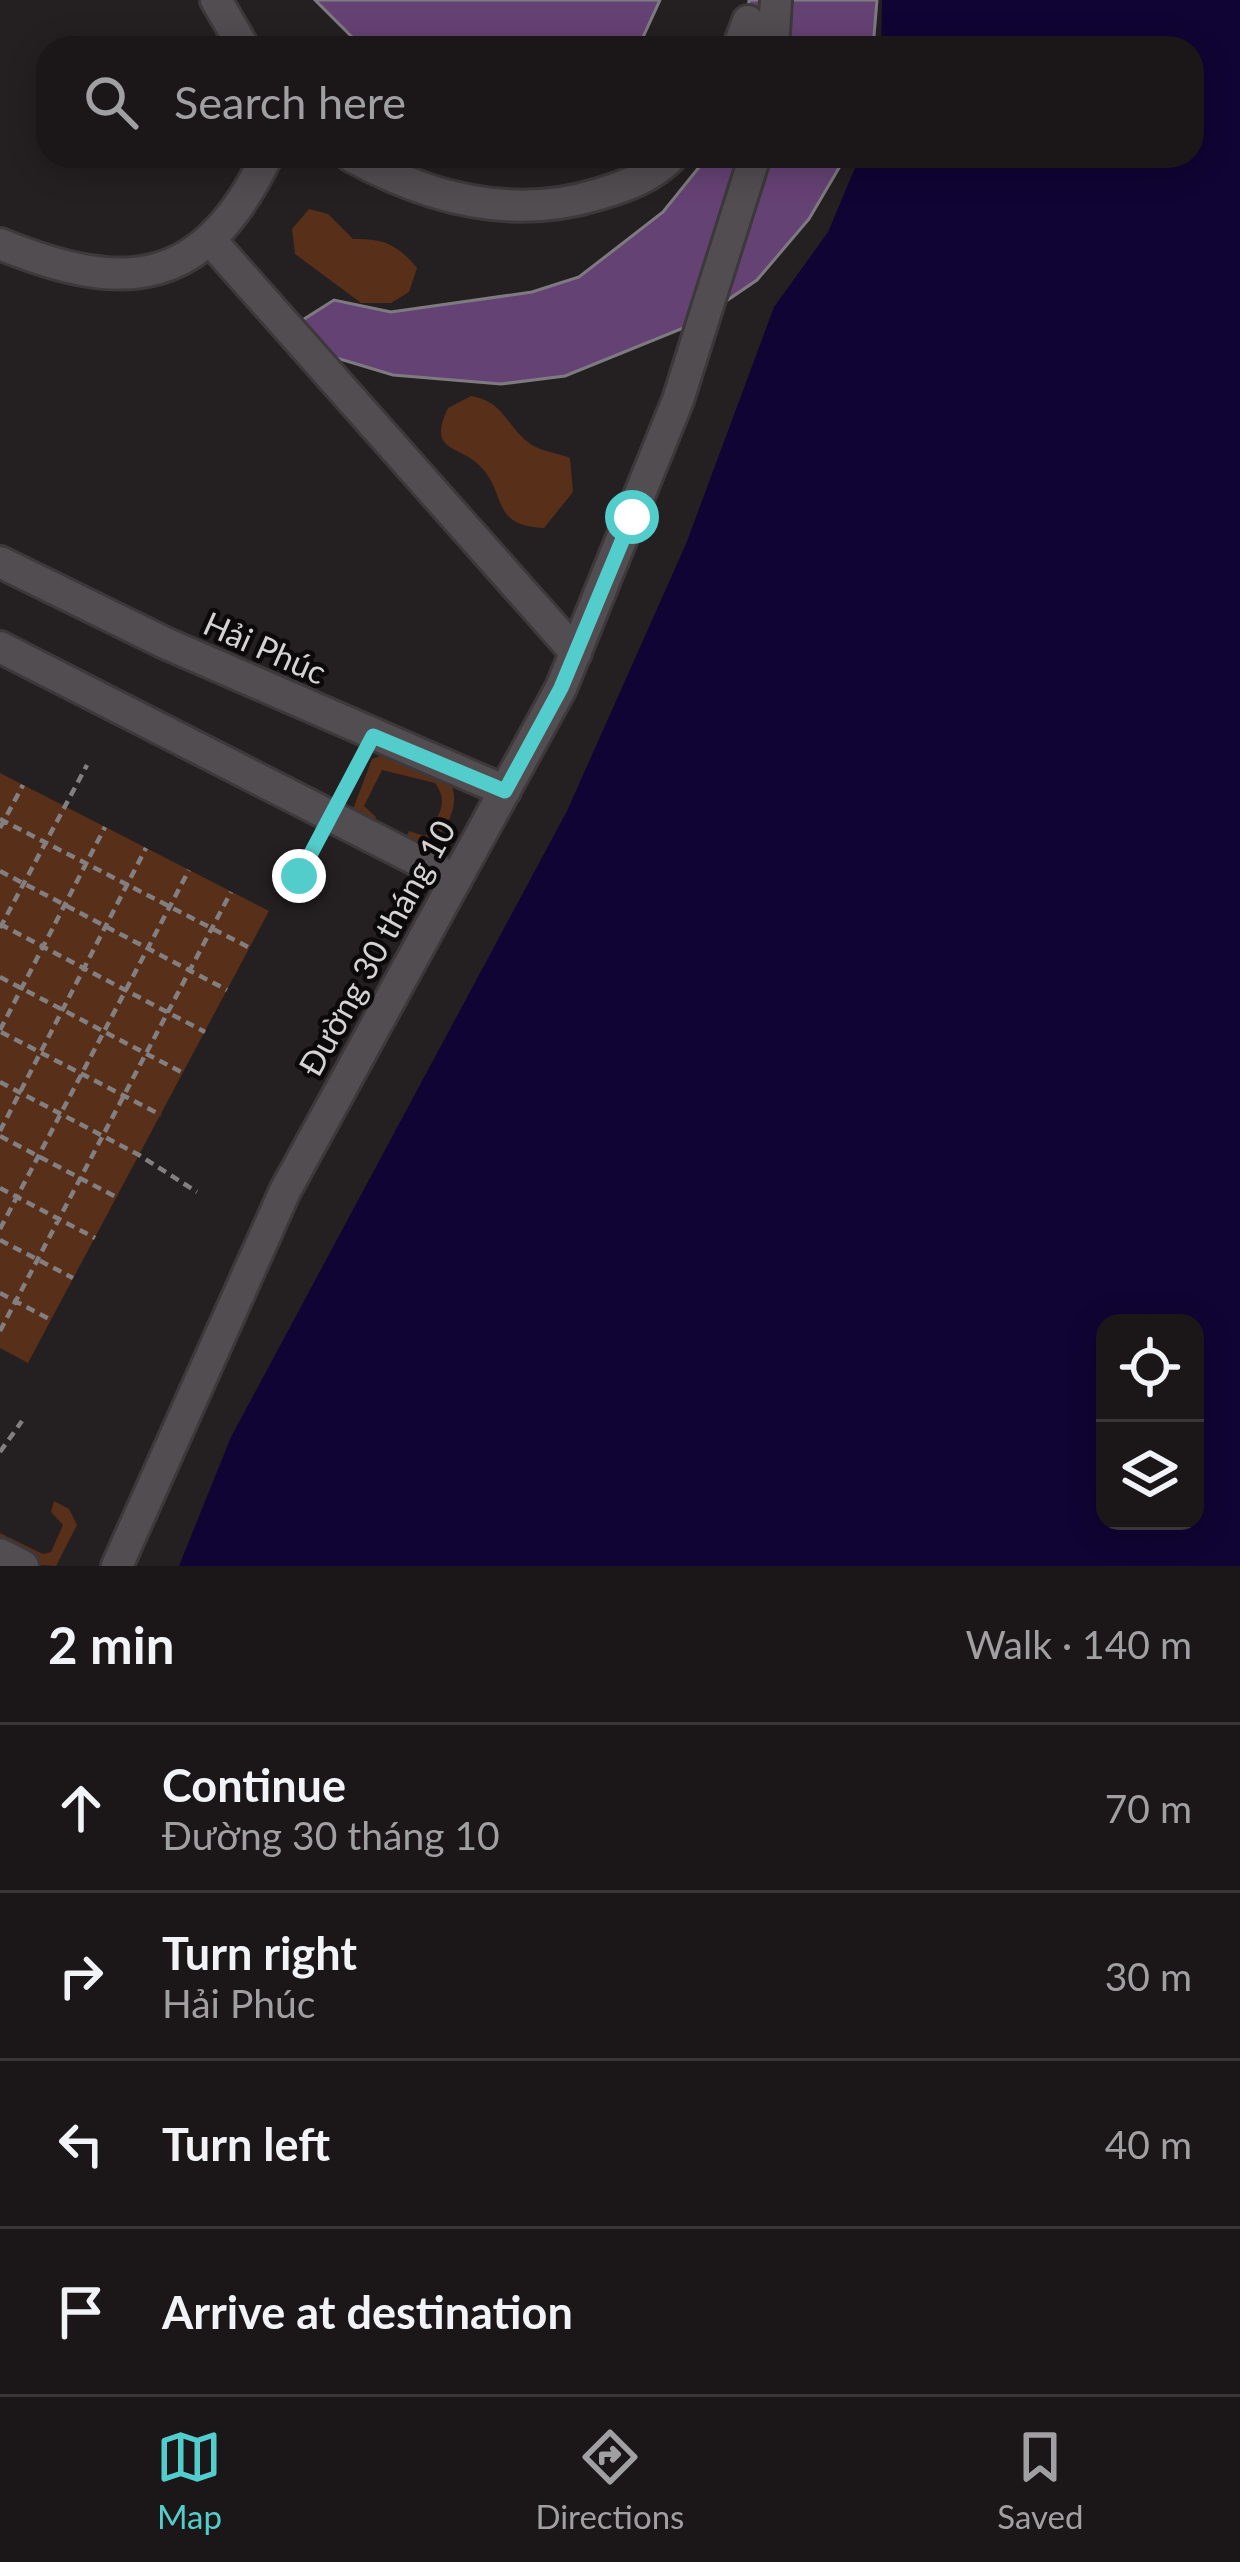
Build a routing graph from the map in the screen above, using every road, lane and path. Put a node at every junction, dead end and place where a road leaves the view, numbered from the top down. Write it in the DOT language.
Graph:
graph roads {
  1 [pos="216,0"];
  2 [pos="776,0"];
  3 [pos="237,36"];
  4 [pos="774,36"];
  5 [pos="261,168"];
  6 [pos="375,168"];
  7 [pos="653,168"];
  8 [pos="751,168"];
  9 [pos="212,242"];
  10 [pos="0,244"];
  11 [pos="0,562"];
  12 [pos="0,647"];
  13 [pos="576,652"];
  14 [pos="373,736"];
  15 [pos="87,765"];
  16 [pos="22,785"];
  17 [pos="505,791"];
  18 [pos="331,817"];
  19 [pos="1,823"];
  20 [pos="105,827"];
  21 [pos="45,842"];
  22 [pos="146,848"];
  23 [pos="86,863"];
  24 [pos="189,870"];
  25 [pos="0,871"];
  26 [pos="299,876"];
  27 [pos="456,880"];
  28 [pos="23,883"];
  29 [pos="127,884"];
  30 [pos="231,892"];
  31 [pos="64,905"];
  32 [pos="170,907"];
  33 [pos="1,926"];
  34 [pos="105,926"];
  35 [pos="212,928"];
  36 [pos="43,946"];
  37 [pos="250,948"];
  38 [pos="148,949"];
  39 [pos="84,968"];
  40 [pos="189,971"];
  41 [pos="0,977"];
  42 [pos="22,988"];
  43 [pos="126,990"];
  44 [pos="227,990"];
  45 [pos="62,1010"];
  46 [pos="167,1012"];
  47 [pos="0,1030"];
  48 [pos="104,1032"];
  49 [pos="205,1032"];
  50 [pos="40,1052"];
  51 [pos="146,1054"];
  52 [pos="183,1073"];
  53 [pos="82,1074"];
  54 [pos="0,1082"];
  55 [pos="20,1092"];
  56 [pos="124,1096"];
  57 [pos="61,1114"];
  58 [pos="160,1115"];
  59 [pos="0,1134"];
  60 [pos="103,1136"];
  61 [pos="38,1156"];
  62 [pos="80,1178"];
  63 [pos="0,1188"];
  64 [pos="197,1192"];
  65 [pos="17,1197"];
  66 [pos="116,1197"];
  67 [pos="59,1219"];
  68 [pos="0,1229"];
  69 [pos="95,1238"];
  70 [pos="0,1240"];
  71 [pos="37,1260"];
  72 [pos="73,1278"];
  73 [pos="0,1293"];
  74 [pos="15,1301"];
  75 [pos="51,1320"];
  76 [pos="0,1331"];
  77 [pos="22,1420"];
  78 [pos="0,1452"];
  79 [pos="0,1554"];
  80 [pos="23,1566"];
  81 [pos="117,1566"];
  1 -- 3 [label="street"];
  2 -- 4 [label="street"];
  5 -- 9 [label="street"];
  6 -- 7 [label="street"];
  8 -- 13 [label="street, Đường 30 tháng 10"];
  9 -- 10 [label="street"];
  9 -- 13 [label="street"];
  11 -- 14 [label="street, Hải Phúc"];
  12 -- 18 [label="street"];
  13 -- 17 [label="street, Đường 30 tháng 10"];
  14 -- 17 [label="street, Hải Phúc"];
  14 -- 18 [label="path"];
  15 -- 21 [label="path"];
  16 -- 19 [label="path"];
  17 -- 27 [label="street, Đường 30 tháng 10"];
  18 -- 26 [label="path"];
  18 -- 27 [label="street"];
  19 -- 21 [label="path"];
  20 -- 23 [label="path"];
  21 -- 23 [label="path"];
  21 -- 28 [label="path"];
  22 -- 29 [label="path"];
  23 -- 29 [label="path"];
  23 -- 31 [label="path"];
  24 -- 32 [label="path"];
  25 -- 28 [label="path"];
  27 -- 81 [label="street, Đường 30 tháng 10"];
  28 -- 31 [label="path"];
  28 -- 33 [label="path"];
  29 -- 32 [label="path"];
  29 -- 34 [label="path"];
  30 -- 35 [label="path"];
  31 -- 34 [label="path"];
  31 -- 36 [label="path"];
  32 -- 35 [label="path"];
  32 -- 38 [label="path"];
  33 -- 36 [label="path"];
  34 -- 38 [label="path"];
  34 -- 39 [label="path"];
  35 -- 37 [label="path"];
  35 -- 40 [label="path"];
  36 -- 39 [label="path"];
  36 -- 42 [label="path"];
  38 -- 40 [label="path"];
  38 -- 43 [label="path"];
  39 -- 43 [label="path"];
  39 -- 45 [label="path"];
  40 -- 44 [label="path"];
  40 -- 46 [label="path"];
  41 -- 42 [label="path"];
  42 -- 45 [label="path"];
  42 -- 47 [label="path"];
  43 -- 46 [label="path"];
  43 -- 48 [label="path"];
  45 -- 48 [label="path"];
  45 -- 50 [label="path"];
  46 -- 49 [label="path"];
  46 -- 51 [label="path"];
  47 -- 50 [label="path"];
  48 -- 51 [label="path"];
  48 -- 53 [label="path"];
  50 -- 53 [label="path"];
  50 -- 55 [label="path"];
  51 -- 52 [label="path"];
  51 -- 56 [label="path"];
  53 -- 56 [label="path"];
  53 -- 57 [label="path"];
  54 -- 55 [label="path"];
  55 -- 57 [label="path"];
  55 -- 59 [label="path"];
  56 -- 58 [label="path"];
  56 -- 60 [label="path"];
  57 -- 60 [label="path"];
  57 -- 61 [label="path"];
  59 -- 61 [label="path"];
  60 -- 62 [label="path"];
  60 -- 64 [label="path"];
  61 -- 62 [label="path"];
  61 -- 65 [label="path"];
  62 -- 66 [label="path"];
  62 -- 67 [label="path"];
  63 -- 65 [label="path"];
  65 -- 67 [label="path"];
  65 -- 68 [label="path"];
  67 -- 69 [label="path"];
  67 -- 71 [label="path"];
  70 -- 71 [label="path"];
  71 -- 72 [label="path"];
  71 -- 74 [label="path"];
  73 -- 74 [label="path"];
  74 -- 75 [label="path"];
  74 -- 76 [label="path"];
  77 -- 78 [label="path"];
  79 -- 80 [label="street"];
}
